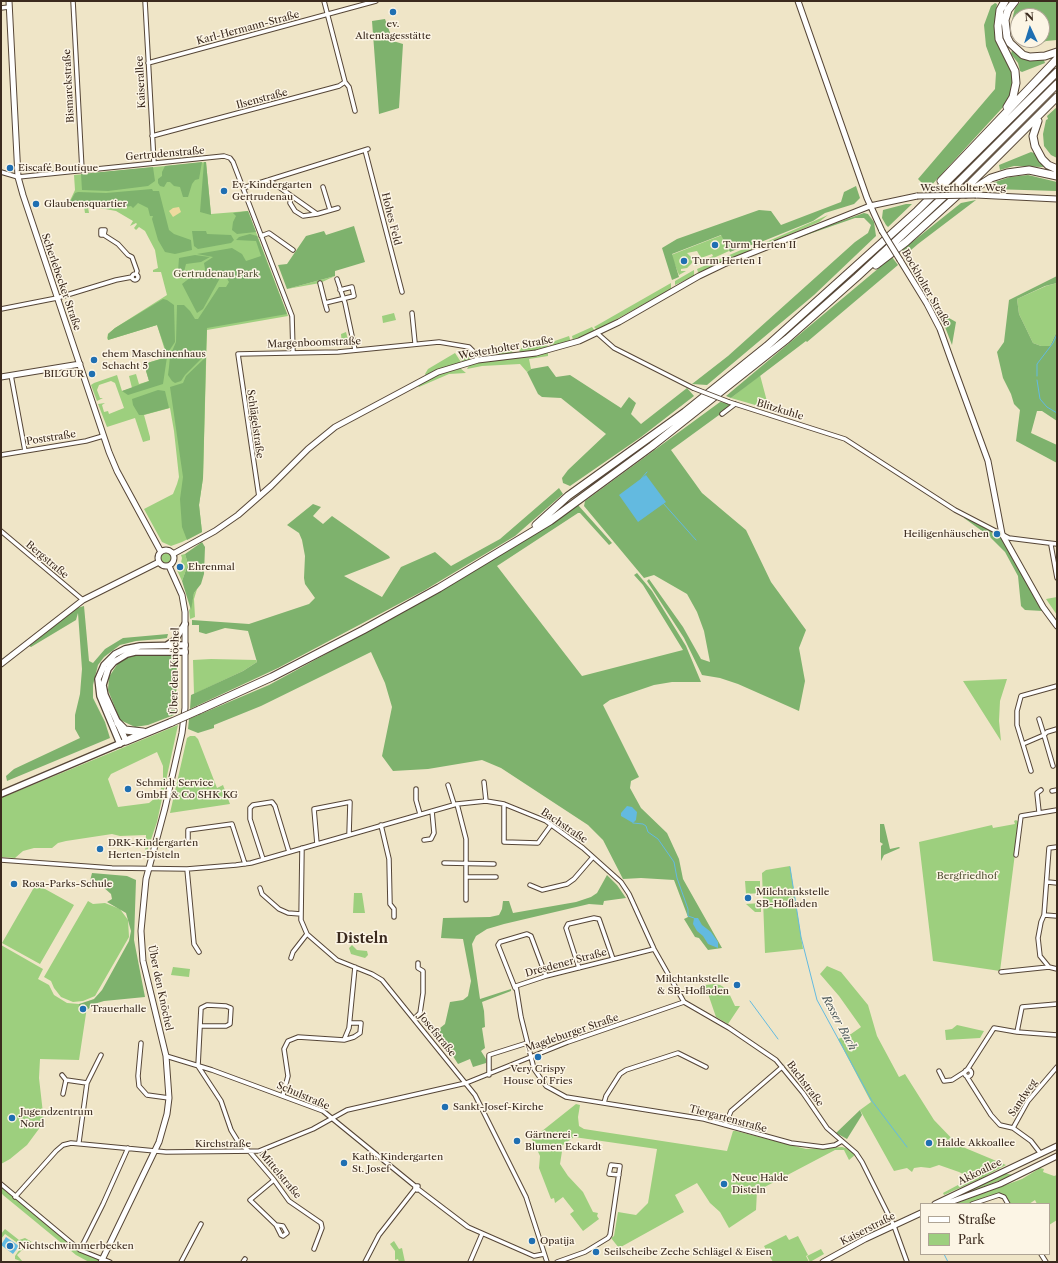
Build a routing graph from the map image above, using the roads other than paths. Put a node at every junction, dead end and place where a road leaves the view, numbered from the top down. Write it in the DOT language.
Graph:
graph roads {
  1 [pos="9,1"];
  2 [pos="73,1"];
  3 [pos="145,1"];
  4 [pos="324,1"];
  5 [pos="376,1"];
  6 [pos="798,1"];
  7 [pos="1005,1"];
  8 [pos="1015,1"];
  9 [pos="9,7"];
  10 [pos="1,8"];
  11 [pos="328,14"];
  12 [pos="1057,52"];
  13 [pos="1057,59"];
  14 [pos="148,63"];
  15 [pos="1057,72"];
  16 [pos="345,82"];
  17 [pos="1057,84"];
  18 [pos="1057,97"];
  19 [pos="1047,107"];
  20 [pos="355,111"];
  21 [pos="997,122"];
  22 [pos="152,136"];
  23 [pos="154,163"];
  24 [pos="1057,169"];
  25 [pos="82,170"];
  26 [pos="1,172"];
  27 [pos="1057,176"];
  28 [pos="18,177"];
  29 [pos="269,180"];
  30 [pos="323,187"];
  31 [pos="243,188"];
  32 [pos="291,196"];
  33 [pos="1057,199"];
  34 [pos="870,206"];
  35 [pos="338,208"];
  36 [pos="330,210"];
  37 [pos="917,211"];
  38 [pos="938,213"];
  39 [pos="317,214"];
  40 [pos="104,235"];
  41 [pos="261,236"];
  42 [pos="293,250"];
  43 [pos="857,277"];
  44 [pos="337,279"];
  45 [pos="320,283"];
  46 [pos="340,290"];
  47 [pos="402,292"];
  48 [pos="57,298"];
  49 [pos="343,298"];
  50 [pos="325,303"];
  51 [pos="1,309"];
  52 [pos="327,310"];
  53 [pos="412,313"];
  54 [pos="597,333"];
  55 [pos="415,343"];
  56 [pos="355,350"];
  57 [pos="293,352"];
  58 [pos="238,354"];
  59 [pos="478,360"];
  60 [pos="80,364"];
  61 [pos="10,375"];
  62 [pos="1,377"];
  63 [pos="735,404"];
  64 [pos="722,414"];
  65 [pos="103,436"];
  66 [pos="25,451"];
  67 [pos="1,455"];
  68 [pos="259,497"];
  69 [pos="1,531"];
  70 [pos="1002,534"];
  71 [pos="517,540"];
  72 [pos="1057,544"];
  73 [pos="1051,545"];
  74 [pos="161,552"];
  75 [pos="172,554"];
  76 [pos="159,562"];
  77 [pos="169,566"];
  78 [pos="1057,578"];
  79 [pos="83,600"];
  80 [pos="185,624"];
  81 [pos="1057,626"];
  82 [pos="185,645"];
  83 [pos="167,646"];
  84 [pos="185,652"];
  85 [pos="1,664"];
  86 [pos="1057,686"];
  87 [pos="1039,719"];
  88 [pos="118,723"];
  89 [pos="154,729"];
  90 [pos="1057,729"];
  91 [pos="1044,735"];
  92 [pos="123,742"];
  93 [pos="1023,744"];
  94 [pos="1053,766"];
  95 [pos="1031,771"];
  96 [pos="484,782"];
  97 [pos="448,785"];
  98 [pos="416,789"];
  99 [pos="1041,790"];
  100 [pos="1037,793"];
  101 [pos="1,794"];
  102 [pos="1032,794"];
  103 [pos="486,801"];
  104 [pos="455,804"];
  105 [pos="504,804"];
  106 [pos="1057,810"];
  107 [pos="432,811"];
  108 [pos="1039,812"];
  109 [pos="420,814"];
  110 [pos="381,825"];
  111 [pos="551,825"];
  112 [pos="349,835"];
  113 [pos="188,839"];
  114 [pos="424,840"];
  115 [pos="317,844"];
  116 [pos="1057,847"];
  117 [pos="302,848"];
  118 [pos="289,852"];
  119 [pos="1016,855"];
  120 [pos="593,856"];
  121 [pos="263,859"];
  122 [pos="1,860"];
  123 [pos="444,863"];
  124 [pos="467,863"];
  125 [pos="245,864"];
  126 [pos="494,864"];
  127 [pos="148,868"];
  128 [pos="187,869"];
  129 [pos="467,877"];
  130 [pos="496,877"];
  131 [pos="1048,882"];
  132 [pos="1057,883"];
  133 [pos="530,885"];
  134 [pos="260,888"];
  135 [pos="466,900"];
  136 [pos="301,914"];
  137 [pos="1044,915"];
  138 [pos="1057,916"];
  139 [pos="394,917"];
  140 [pos="307,934"];
  141 [pos="654,949"];
  142 [pos="199,952"];
  143 [pos="291,958"];
  144 [pos="613,959"];
  145 [pos="418,963"];
  146 [pos="354,967"];
  147 [pos="1049,967"];
  148 [pos="579,968"];
  149 [pos="1057,969"];
  150 [pos="1001,972"];
  151 [pos="546,976"];
  152 [pos="515,988"];
  153 [pos="684,1002"];
  154 [pos="1057,1004"];
  155 [pos="414,1019"];
  156 [pos="350,1023"];
  157 [pos="201,1026"];
  158 [pos="1017,1032"];
  159 [pos="1057,1035"];
  160 [pos="344,1040"];
  161 [pos="141,1043"];
  162 [pos="527,1043"];
  163 [pos="101,1055"];
  164 [pos="166,1056"];
  165 [pos="531,1056"];
  166 [pos="198,1066"];
  167 [pos="706,1067"];
  168 [pos="782,1067"];
  169 [pos="1057,1067"];
  170 [pos="967,1070"];
  171 [pos="939,1072"];
  172 [pos="62,1075"];
  173 [pos="489,1075"];
  174 [pos="66,1080"];
  175 [pos="466,1082"];
  176 [pos="87,1083"];
  177 [pos="63,1094"];
  178 [pos="283,1095"];
  179 [pos="169,1098"];
  180 [pos="604,1103"];
  181 [pos="333,1118"];
  182 [pos="725,1125"];
  183 [pos="1013,1128"];
  184 [pos="842,1141"];
  185 [pos="79,1142"];
  186 [pos="1057,1146"];
  187 [pos="128,1148"];
  188 [pos="156,1151"];
  189 [pos="250,1152"];
  190 [pos="1041,1154"];
  191 [pos="1057,1156"];
  192 [pos="1032,1158"];
  193 [pos="1039,1165"];
  194 [pos="1031,1169"];
  195 [pos="619,1176"];
  196 [pos="274,1180"];
  197 [pos="1,1184"];
  198 [pos="416,1188"];
  199 [pos="15,1197"];
  200 [pos="947,1202"];
  201 [pos="975,1203"];
  202 [pos="1007,1203"];
  203 [pos="920,1213"];
  204 [pos="201,1224"];
  205 [pos="276,1225"];
  206 [pos="894,1226"];
  207 [pos="482,1234"];
  208 [pos="314,1249"];
  209 [pos="80,1250"];
  210 [pos="544,1254"];
  211 [pos="102,1261"];
  212 [pos="110,1262"];
  213 [pos="181,1262"];
  214 [pos="365,1262"];
  215 [pos="470,1262"];
  216 [pos="547,1262"];
  217 [pos="557,1262"];
  218 [pos="823,1262"];
  219 [pos="908,1262"];
  1 -- 9 [label="street, Scherlebecker Straße"];
  2 -- 25 [label="street, Bismarckstraße"];
  3 -- 14 [label="street, Kaiserallee"];
  4 -- 11 [label="street"];
  5 -- 11 [label="street, Karl-Hermann-Straße"];
  6 -- 34 [label="street, Bockholter Straße"];
  7 -- 21 [label="highway"];
  8 -- 12 [label="highway"];
  9 -- 10 [label="street"];
  9 -- 28 [label="street, Scherlebecker Straße"];
  11 -- 14 [label="street, Karl-Hermann-Straße"];
  11 -- 16 [label="street"];
  13 -- 21 [label="highway"];
  14 -- 22 [label="street, Kaiserallee"];
  15 -- 37 [label="highway"];
  16 -- 20 [label="street"];
  16 -- 22 [label="street, Ilsenstraße"];
  17 -- 43 [label="highway"];
  18 -- 19 [label="highway"];
  19 -- 24 [label="highway"];
  19 -- 38 [label="highway"];
  21 -- 37 [label="highway"];
  22 -- 23 [label="street, Kaiserallee"];
  23 -- 25 [label="street, Gertrudenstraße"];
  23 -- 31 [label="street, Gertrudenstraße"];
  25 -- 28 [label="street, Gertrudenstraße"];
  26 -- 28 [label="street"];
  27 -- 38 [label="highway"];
  28 -- 48 [label="street, Scherlebecker Straße"];
  29 -- 31 [label="street, Hohes Feld"];
  29 -- 32 [label="street"];
  29 -- 47 [label="street, Hohes Feld"];
  30 -- 36 [label="street"];
  31 -- 41 [label="street, Gertrudenstraße"];
  32 -- 39 [label="street"];
  32 -- 39 [label="street"];
  33 -- 34 [label="street, Westerholter Weg, bridge"];
  34 -- 54 [label="street, Westerholter Straße"];
  34 -- 70 [label="street, Bockholter Straße, bridge"];
  35 -- 36 [label="street"];
  36 -- 39 [label="street"];
  37 -- 71 [label="highway"];
  38 -- 43 [label="highway"];
  40 -- 48 [label="street"];
  41 -- 42 [label="street"];
  41 -- 57 [label="street, Gertrudenstraße"];
  43 -- 71 [label="highway"];
  44 -- 46 [label="street"];
  45 -- 50 [label="street"];
  46 -- 49 [label="street"];
  46 -- 49 [label="street"];
  48 -- 51 [label="street"];
  48 -- 60 [label="street, Scherlebecker Straße"];
  49 -- 50 [label="street"];
  49 -- 56 [label="street"];
  50 -- 52 [label="street"];
  53 -- 55 [label="street"];
  54 -- 59 [label="street, Westerholter Straße"];
  54 -- 63 [label="street, Blitzkuhle, bridge"];
  55 -- 56 [label="street, Margenboomstraße"];
  55 -- 59 [label="street, Margenboomstraße"];
  56 -- 57 [label="street, Margenboomstraße"];
  57 -- 58 [label="street, Margenboomstraße"];
  58 -- 68 [label="street, Schlägelstraße"];
  59 -- 68 [label="street, Westerholter Straße"];
  60 -- 61 [label="street"];
  60 -- 65 [label="street, Scherlebecker Straße"];
  61 -- 62 [label="street"];
  61 -- 66 [label="street"];
  63 -- 64 [label="street"];
  63 -- 70 [label="street, Blitzkuhle"];
  65 -- 66 [label="street, Poststraße"];
  65 -- 74 [label="street, Scherlebecker Straße"];
  66 -- 67 [label="street, Poststraße"];
  68 -- 75 [label="street, Westerholter Straße"];
  69 -- 79 [label="street, Bergstraße"];
  70 -- 73 [label="street, Blitzkuhle"];
  70 -- 81 [label="street, Bockholter Straße"];
  71 -- 89 [label="highway, bridge"];
  72 -- 73 [label="street, Blitzkuhle"];
  73 -- 78 [label="street"];
  74 -- 75 [label="street"];
  74 -- 76 [label="street"];
  75 -- 77 [label="street"];
  76 -- 77 [label="street"];
  76 -- 79 [label="street"];
  77 -- 80 [label="street, Über den Knöchel"];
  79 -- 85 [label="street"];
  80 -- 82 [label="street, Über den Knöchel"];
  80 -- 83 [label="main road"];
  82 -- 83 [label="main road"];
  82 -- 84 [label="street, Über den Knöchel"];
  83 -- 92 [label="main road"];
  84 -- 88 [label="main road"];
  84 -- 127 [label="street, Über den Knöchel"];
  86 -- 93 [label="street"];
  87 -- 91 [label="street"];
  88 -- 89 [label="highway"];
  88 -- 92 [label="main road"];
  89 -- 92 [label="highway"];
  90 -- 91 [label="street"];
  91 -- 93 [label="street"];
  91 -- 94 [label="street"];
  92 -- 101 [label="main road"];
  93 -- 95 [label="street"];
  96 -- 103 [label="street"];
  97 -- 104 [label="street"];
  98 -- 109 [label="street"];
  99 -- 100 [label="street"];
  100 -- 102 [label="street"];
  100 -- 108 [label="street"];
  103 -- 104 [label="street, Bachstraße"];
  103 -- 105 [label="street, Bachstraße"];
  104 -- 107 [label="street, Bachstraße"];
  104 -- 124 [label="street"];
  105 -- 111 [label="street, Bachstraße"];
  105 -- 111 [label="street"];
  106 -- 108 [label="street"];
  107 -- 109 [label="street, Bachstraße"];
  107 -- 114 [label="street"];
  108 -- 119 [label="street"];
  109 -- 110 [label="street, Bachstraße"];
  110 -- 112 [label="street, Bachstraße"];
  110 -- 139 [label="street"];
  111 -- 120 [label="street, Bachstraße"];
  112 -- 115 [label="street, Bachstraße"];
  112 -- 115 [label="street"];
  113 -- 125 [label="street"];
  115 -- 117 [label="street, Bachstraße"];
  116 -- 131 [label="street"];
  117 -- 118 [label="street, Bachstraße"];
  117 -- 136 [label="street"];
  118 -- 121 [label="street, Bachstraße"];
  118 -- 121 [label="street"];
  120 -- 133 [label="street"];
  120 -- 141 [label="street, Bachstraße"];
  121 -- 125 [label="street, Bachstraße"];
  122 -- 127 [label="street, Bachstraße"];
  123 -- 124 [label="street"];
  124 -- 126 [label="street"];
  124 -- 129 [label="street"];
  125 -- 128 [label="street, Bachstraße"];
  127 -- 128 [label="street, Bachstraße"];
  127 -- 164 [label="street, Über den Knöchel"];
  128 -- 142 [label="street"];
  129 -- 130 [label="street"];
  129 -- 135 [label="street"];
  131 -- 132 [label="street"];
  131 -- 137 [label="street"];
  134 -- 136 [label="street"];
  136 -- 140 [label="street"];
  137 -- 138 [label="street"];
  137 -- 147 [label="street"];
  140 -- 143 [label="street"];
  140 -- 146 [label="street, Josefstraße"];
  141 -- 144 [label="street, Dresdener Straße"];
  141 -- 153 [label="street, Bachstraße"];
  144 -- 148 [label="street, Dresdener Straße"];
  144 -- 148 [label="street"];
  145 -- 155 [label="street"];
  146 -- 155 [label="street, Josefstraße"];
  146 -- 156 [label="street"];
  147 -- 149 [label="street"];
  147 -- 150 [label="street"];
  148 -- 151 [label="street, Dresdener Straße"];
  151 -- 152 [label="street, Dresdener Straße"];
  151 -- 152 [label="street"];
  152 -- 162 [label="street"];
  153 -- 165 [label="street, Magdeburger Straße"];
  153 -- 168 [label="street, Bachstraße"];
  154 -- 158 [label="street"];
  155 -- 175 [label="street, Josefstraße"];
  156 -- 160 [label="street"];
  156 -- 160 [label="street"];
  157 -- 157 [label="street"];
  157 -- 166 [label="street"];
  158 -- 159 [label="street"];
  158 -- 170 [label="street"];
  160 -- 178 [label="street"];
  161 -- 179 [label="street"];
  162 -- 165 [label="street"];
  162 -- 173 [label="street"];
  163 -- 176 [label="street"];
  164 -- 166 [label="street, Schulstraße"];
  164 -- 179 [label="street, Über den Knöchel"];
  165 -- 173 [label="street, Magdeburger Straße"];
  165 -- 180 [label="street, Tiergartenstraße"];
  166 -- 178 [label="street, Schulstraße"];
  166 -- 189 [label="street, Mittelstraße"];
  167 -- 180 [label="street"];
  168 -- 182 [label="street"];
  168 -- 184 [label="street, Bachstraße"];
  169 -- 183 [label="street, Sandweg"];
  170 -- 171 [label="street"];
  170 -- 183 [label="street"];
  172 -- 174 [label="street"];
  173 -- 175 [label="street, Magdeburger Straße"];
  174 -- 176 [label="street"];
  174 -- 177 [label="street"];
  175 -- 181 [label="street, Kirchstraße"];
  175 -- 210 [label="street, Josefstraße"];
  176 -- 185 [label="street"];
  178 -- 181 [label="street, Schulstraße"];
  179 -- 188 [label="street, Über den Knöchel"];
  180 -- 182 [label="street, Tiergartenstraße"];
  181 -- 189 [label="street, Kirchstraße"];
  181 -- 198 [label="street, Schulstraße"];
  182 -- 184 [label="street, Tiergartenstraße"];
  183 -- 190 [label="street, Sandweg"];
  184 -- 206 [label="street"];
  185 -- 187 [label="street, Kirchstraße"];
  185 -- 199 [label="street, Kirchstraße"];
  186 -- 190 [label="street, Akkoallee"];
  187 -- 188 [label="street, Kirchstraße"];
  187 -- 209 [label="street"];
  188 -- 189 [label="street, Kirchstraße"];
  188 -- 211 [label="street, Über den Knöchel"];
  189 -- 196 [label="street, Mittelstraße"];
  190 -- 192 [label="street, Akkoallee"];
  190 -- 193 [label="street"];
  191 -- 193 [label="street, Akkoallee"];
  192 -- 194 [label="street"];
  192 -- 200 [label="street, Akkoallee"];
  193 -- 194 [label="street, Akkoallee"];
  194 -- 200 [label="street, Akkoallee"];
  195 -- 217 [label="street"];
  196 -- 205 [label="street"];
  196 -- 208 [label="street, Mittelstraße"];
  197 -- 199 [label="street"];
  198 -- 207 [label="street, Schulstraße"];
  198 -- 214 [label="street"];
  199 -- 209 [label="street"];
  201 -- 202 [label="street"];
  203 -- 206 [label="street, Kaiserstraße"];
  204 -- 213 [label="street"];
  206 -- 218 [label="street, Kaiserstraße"];
  206 -- 219 [label="street"];
  207 -- 210 [label="street, Schulstraße"];
  207 -- 215 [label="street"];
  209 -- 211 [label="street"];
  210 -- 216 [label="street, Josefstraße"];
  211 -- 212 [label="street"];
}
